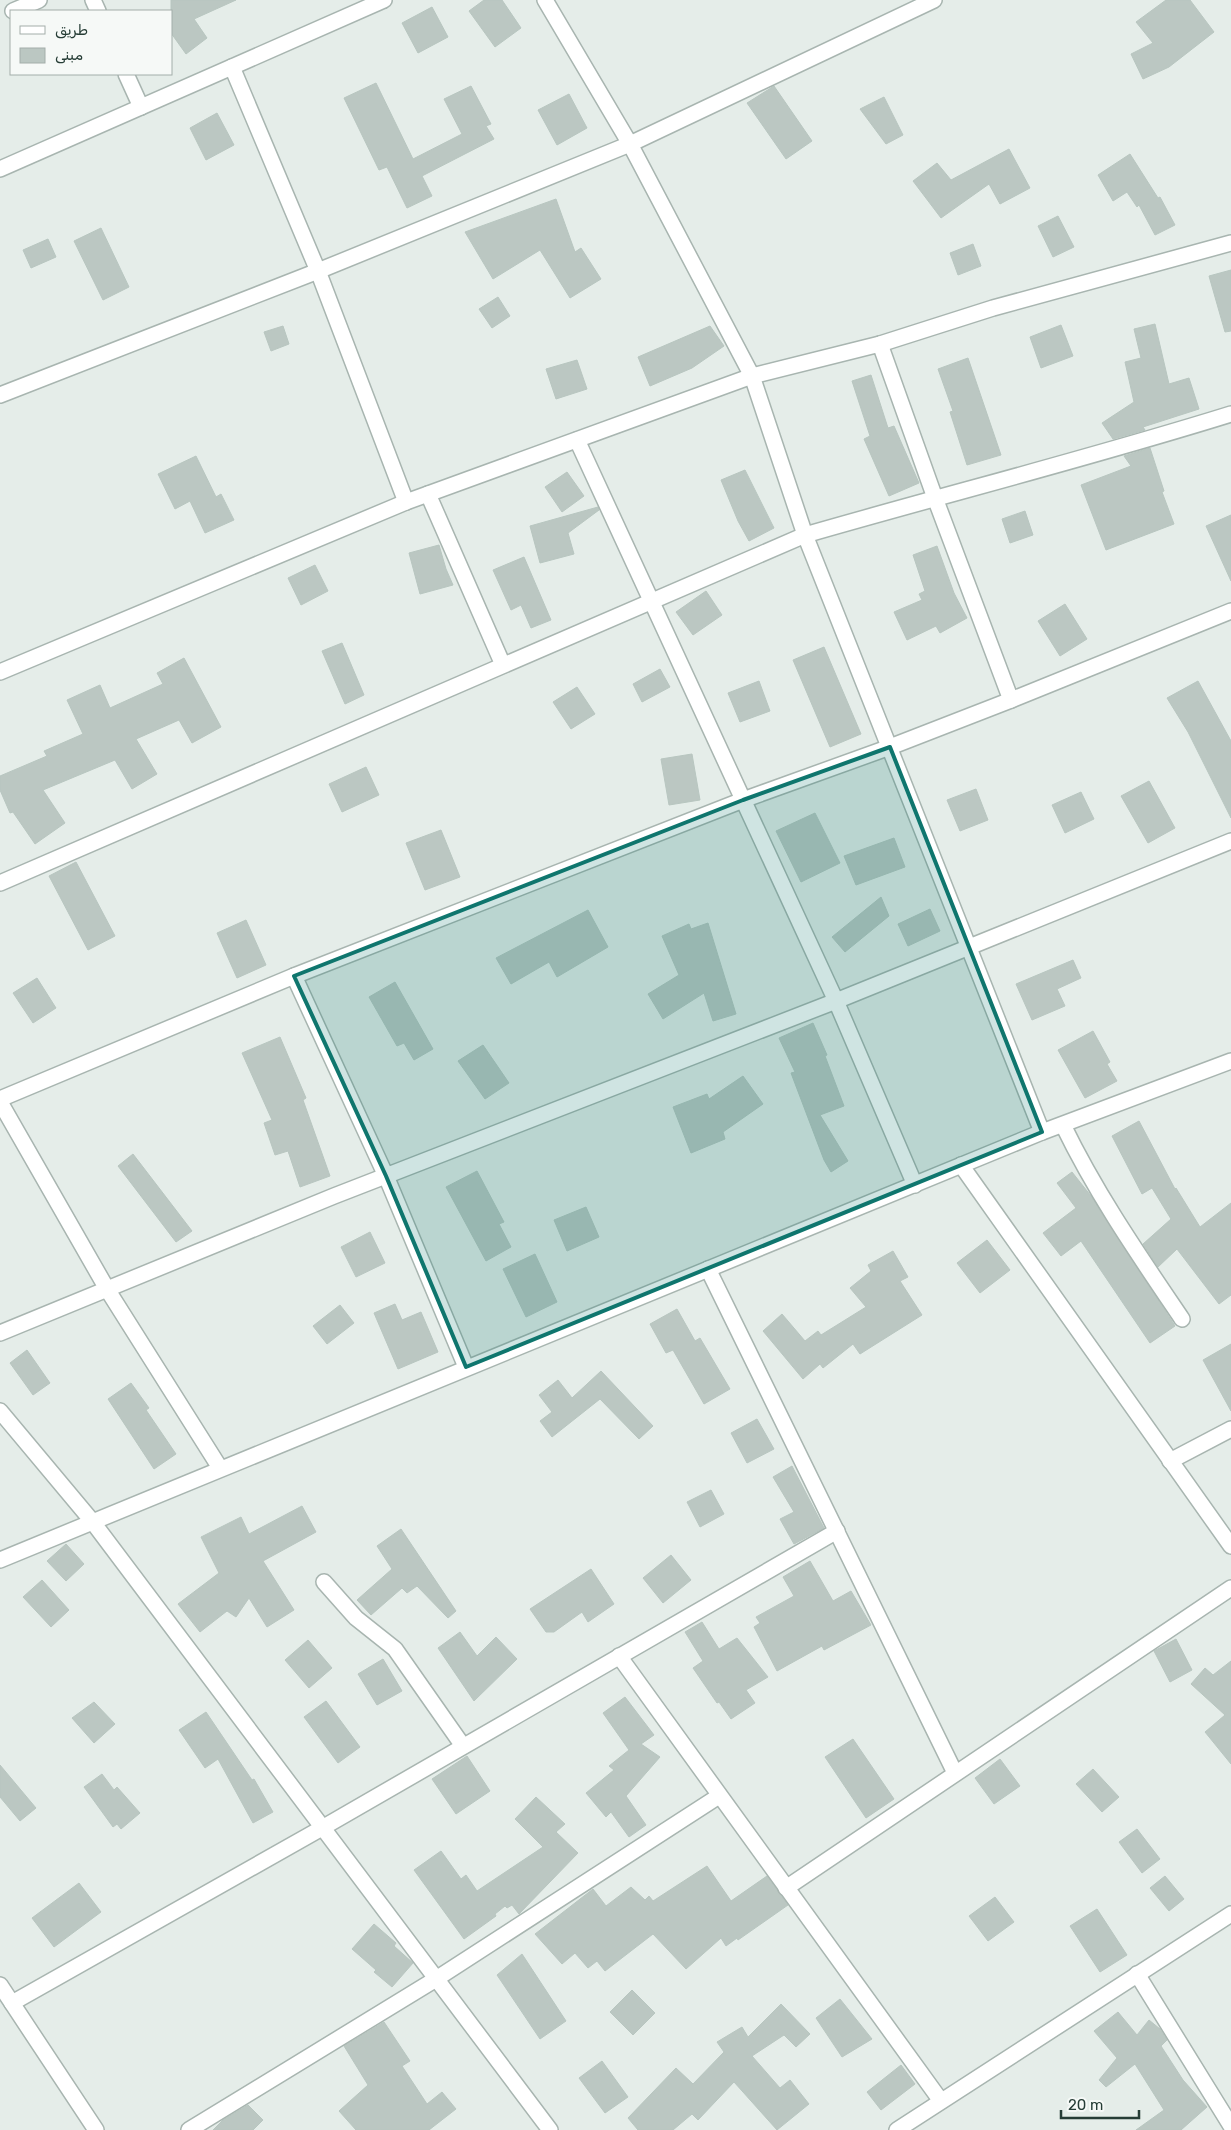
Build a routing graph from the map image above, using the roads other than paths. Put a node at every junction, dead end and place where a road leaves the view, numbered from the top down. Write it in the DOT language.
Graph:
graph roads {
  1 [pos="39,0"];
  2 [pos="384,0"];
  3 [pos="546,0"];
  4 [pos="934,0"];
  5 [pos="16,10"];
  6 [pos="232,67"];
  7 [pos="126,75"];
  8 [pos="141,107"];
  9 [pos="630,144"];
  10 [pos="0,169"];
  11 [pos="1231,243"];
  12 [pos="318,271"];
  13 [pos="880,344"];
  14 [pos="752,376"];
  15 [pos="0,395"];
  16 [pos="1231,414"];
  17 [pos="577,440"];
  18 [pos="428,494"];
  19 [pos="935,498"];
  20 [pos="406,502"];
  21 [pos="805,535"];
  22 [pos="652,602"];
  23 [pos="1231,612"];
  24 [pos="503,665"];
  25 [pos="0,672"];
  26 [pos="1011,700"];
  27 [pos="890,747"];
  28 [pos="743,800"];
  29 [pos="1231,840"];
  30 [pos="0,882"];
  31 [pos="970,947"];
  32 [pos="294,976"];
  33 [pos="836,1001"];
  34 [pos="1231,1060"];
  35 [pos="0,1100"];
  36 [pos="1063,1124"];
  37 [pos="1042,1132"];
  38 [pos="961,1165"];
  39 [pos="386,1176"];
  40 [pos="915,1185"];
  41 [pos="708,1269"];
  42 [pos="107,1289"];
  43 [pos="1182,1319"];
  44 [pos="0,1333"];
  45 [pos="466,1367"];
  46 [pos="0,1411"];
  47 [pos="1231,1429"];
  48 [pos="1170,1461"];
  49 [pos="220,1468"];
  50 [pos="92,1521"];
  51 [pos="837,1531"];
  52 [pos="1231,1546"];
  53 [pos="0,1560"];
  54 [pos="324,1582"];
  55 [pos="1231,1588"];
  56 [pos="619,1656"];
  57 [pos="463,1746"];
  58 [pos="955,1773"];
  59 [pos="719,1796"];
  60 [pos="322,1828"];
  61 [pos="786,1888"];
  62 [pos="1231,1914"];
  63 [pos="1137,1974"];
  64 [pos="436,1979"];
  65 [pos="0,1985"];
  66 [pos="12,2003"];
  67 [pos="941,2101"];
  68 [pos="1231,2126"];
  69 [pos="96,2130"];
  70 [pos="189,2130"];
  71 [pos="550,2130"];
  72 [pos="897,2130"];
  1 -- 5 [label="street"];
  2 -- 6 [label="street"];
  3 -- 9 [label="street"];
  4 -- 9 [label="street"];
  6 -- 8 [label="street"];
  6 -- 12 [label="street"];
  7 -- 8 [label="street"];
  8 -- 10 [label="street"];
  9 -- 12 [label="street"];
  9 -- 14 [label="street"];
  11 -- 13 [label="street"];
  12 -- 15 [label="street"];
  12 -- 20 [label="street"];
  13 -- 14 [label="street"];
  13 -- 19 [label="street"];
  14 -- 17 [label="street"];
  14 -- 21 [label="street"];
  16 -- 19 [label="street"];
  17 -- 18 [label="street"];
  17 -- 22 [label="street"];
  18 -- 20 [label="street"];
  18 -- 24 [label="street"];
  19 -- 21 [label="street"];
  19 -- 26 [label="street"];
  20 -- 25 [label="street"];
  21 -- 22 [label="street"];
  21 -- 27 [label="street"];
  22 -- 24 [label="street"];
  22 -- 28 [label="street"];
  23 -- 26 [label="street"];
  24 -- 30 [label="street"];
  26 -- 27 [label="street"];
  27 -- 28 [label="street"];
  27 -- 31 [label="street"];
  28 -- 32 [label="street"];
  28 -- 33 [label="street"];
  29 -- 31 [label="street"];
  31 -- 33 [label="street"];
  31 -- 37 [label="street"];
  32 -- 35 [label="street"];
  32 -- 39 [label="street"];
  33 -- 39 [label="street"];
  33 -- 40 [label="street"];
  34 -- 36 [label="street"];
  35 -- 42 [label="street"];
  36 -- 37 [label="street"];
  36 -- 43 [label="street"];
  37 -- 38 [label="street"];
  38 -- 40 [label="street"];
  38 -- 48 [label="street"];
  39 -- 42 [label="street"];
  39 -- 45 [label="street"];
  40 -- 41 [label="street"];
  41 -- 45 [label="street"];
  41 -- 51 [label="street"];
  42 -- 44 [label="street"];
  42 -- 49 [label="street"];
  45 -- 49 [label="street"];
  46 -- 50 [label="street"];
  47 -- 48 [label="street"];
  48 -- 52 [label="street"];
  49 -- 50 [label="street"];
  50 -- 53 [label="street"];
  50 -- 60 [label="street"];
  51 -- 56 [label="street"];
  51 -- 58 [label="street"];
  54 -- 57 [label="street"];
  55 -- 58 [label="street"];
  56 -- 57 [label="street"];
  56 -- 59 [label="street"];
  57 -- 60 [label="street"];
  58 -- 61 [label="street"];
  59 -- 61 [label="street"];
  59 -- 64 [label="street"];
  60 -- 64 [label="street"];
  60 -- 66 [label="street"];
  61 -- 67 [label="street"];
  62 -- 63 [label="street"];
  63 -- 67 [label="street"];
  63 -- 68 [label="street"];
  64 -- 70 [label="street"];
  64 -- 71 [label="street"];
  65 -- 66 [label="street"];
  66 -- 69 [label="street"];
  67 -- 72 [label="street"];
}
